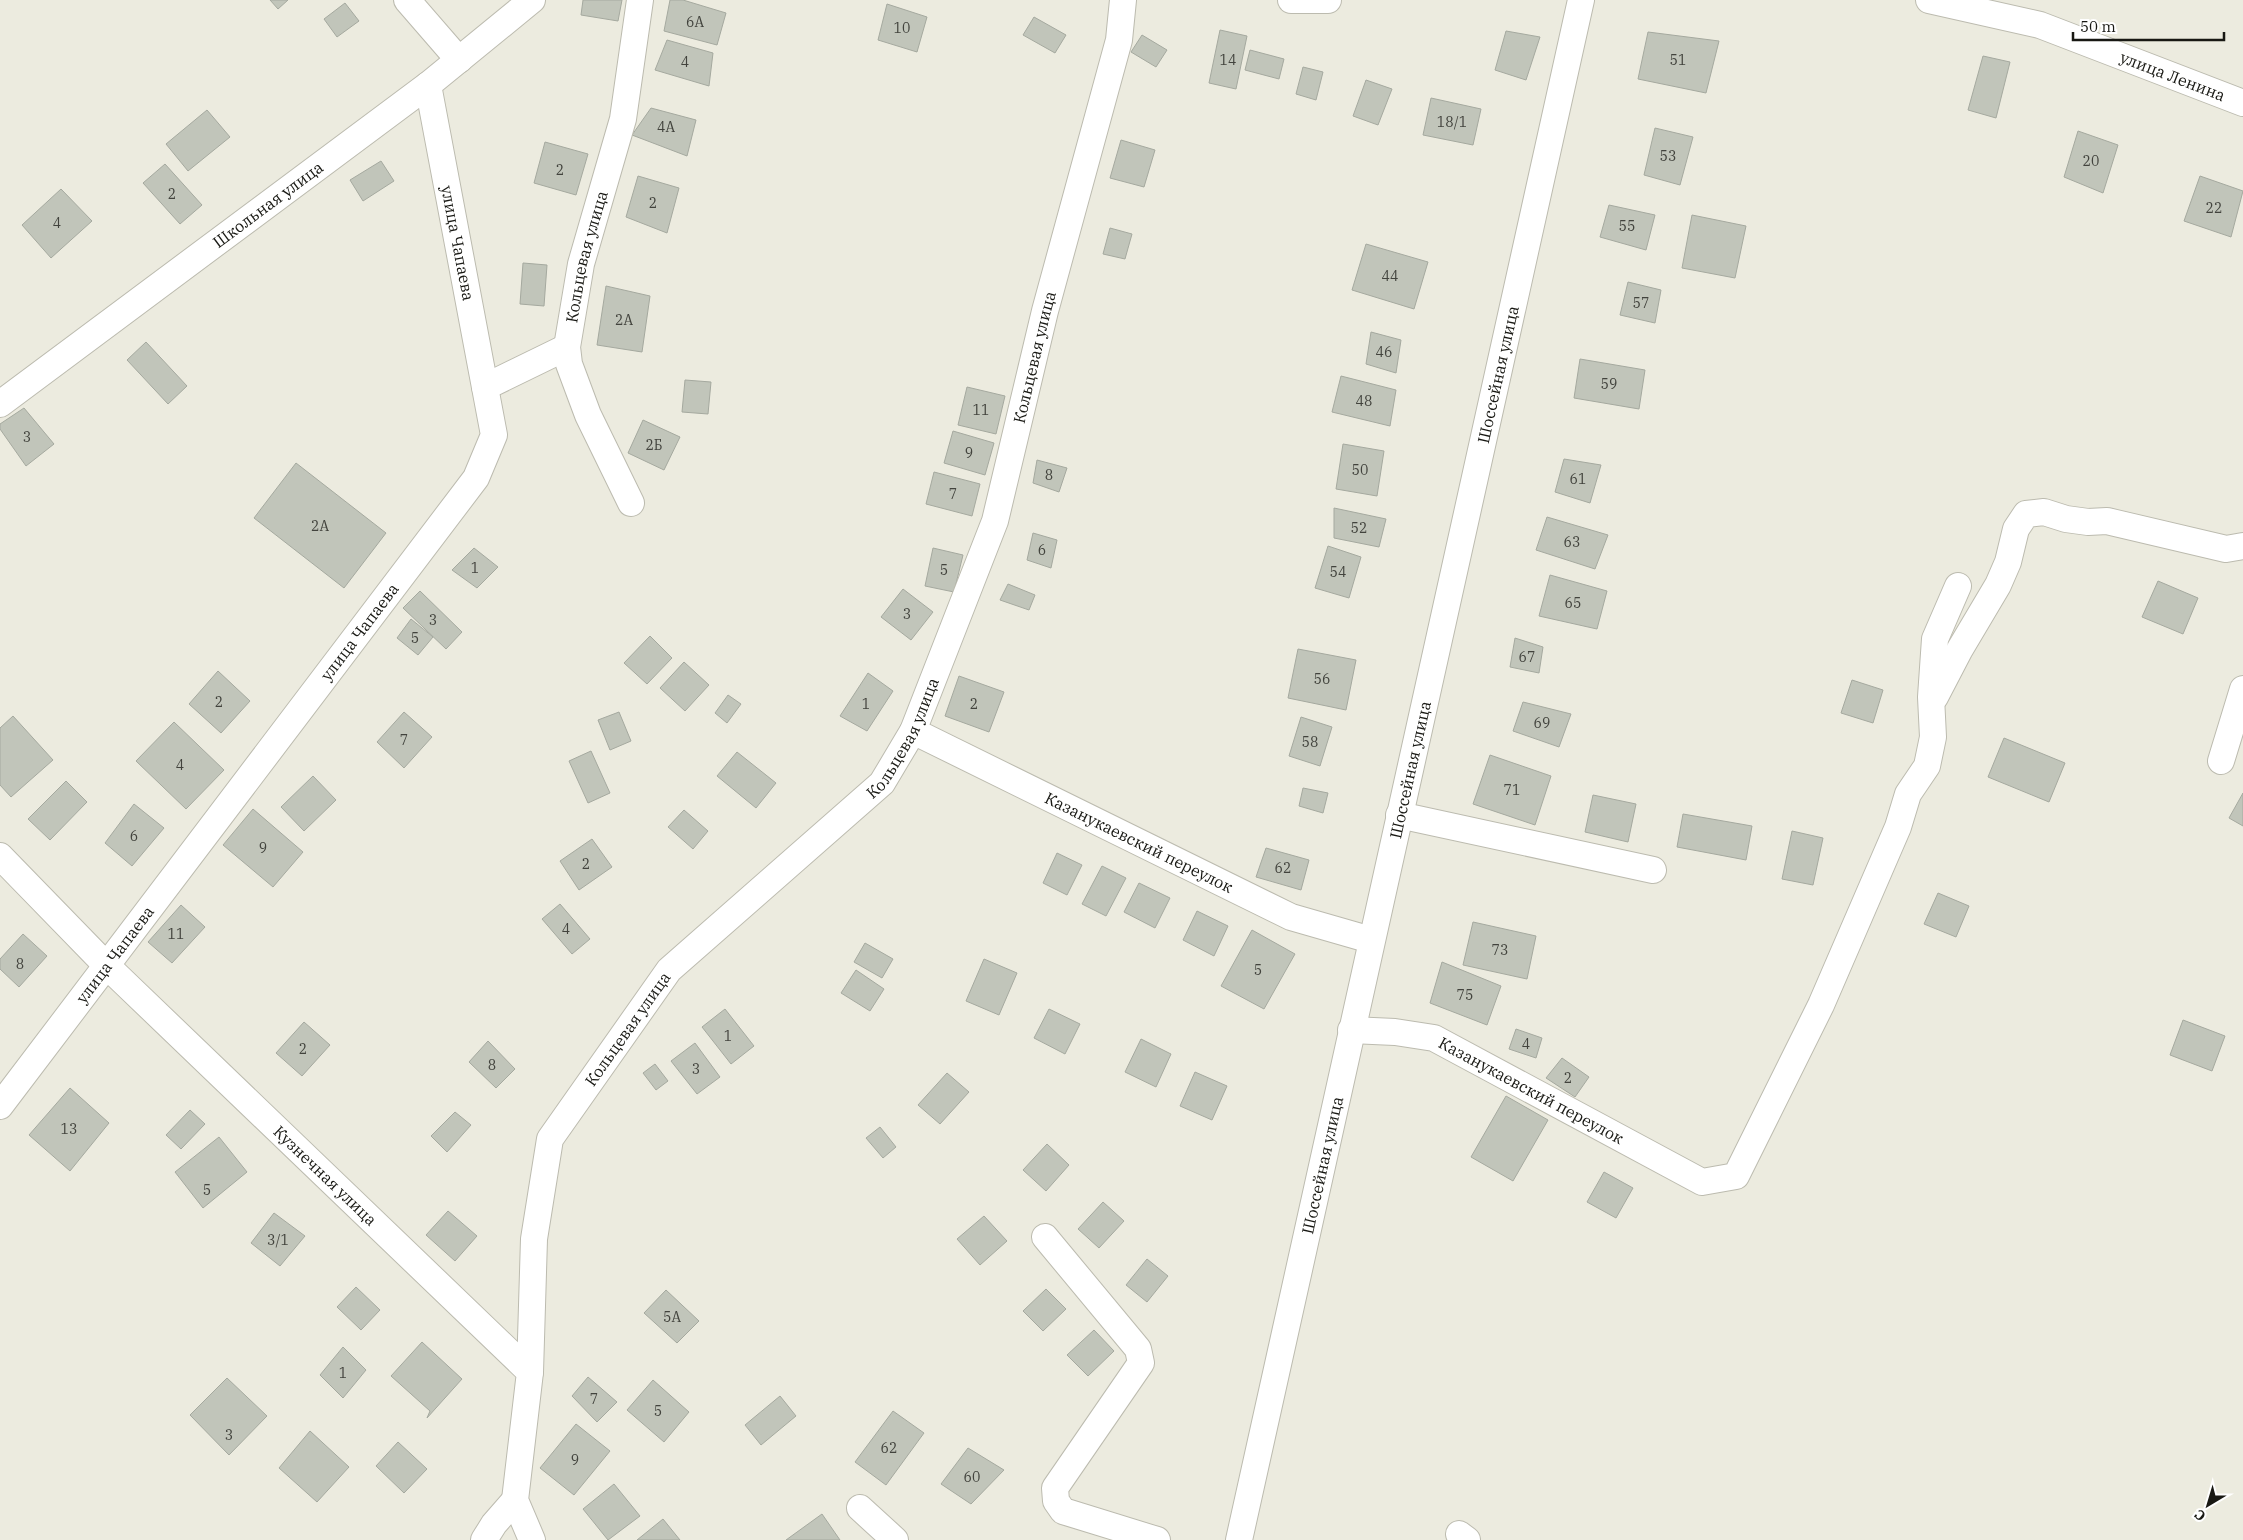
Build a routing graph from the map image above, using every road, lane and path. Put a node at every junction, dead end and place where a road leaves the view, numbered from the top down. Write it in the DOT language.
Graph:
graph roads {
  1 [pos="407,0"];
  2 [pos="532,0"];
  3 [pos="640,0"];
  4 [pos="1123,0"];
  5 [pos="1291,0"];
  6 [pos="1328,0"];
  7 [pos="1581,0"];
  8 [pos="1929,0"];
  9 [pos="458,60"];
  10 [pos="428,85"];
  11 [pos="2243,103"];
  12 [pos="567,347"];
  13 [pos="485,386"];
  14 [pos="0,404"];
  15 [pos="631,503"];
  16 [pos="2243,546"];
  17 [pos="1958,586"];
  18 [pos="2243,689"];
  19 [pos="1931,704"];
  20 [pos="913,731"];
  21 [pos="2221,761"];
  22 [pos="1399,815"];
  23 [pos="0,856"];
  24 [pos="1653,870"];
  25 [pos="1371,940"];
  26 [pos="106,965"];
  27 [pos="1351,1030"];
  28 [pos="0,1106"];
  29 [pos="1044,1237"];
  30 [pos="530,1372"];
  31 [pos="515,1500"];
  32 [pos="860,1508"];
  33 [pos="484,1540"];
  34 [pos="532,1540"];
  35 [pos="895,1540"];
  36 [pos="1157,1540"];
  37 [pos="1240,1540"];
  1 -- 9 [label="street"];
  2 -- 9 [label="street, Школьная улица"];
  3 -- 12 [label="street, Кольцевая улица"];
  4 -- 20 [label="street, Кольцевая улица"];
  5 -- 6 [label="street"];
  7 -- 22 [label="street, Шоссейная улица"];
  8 -- 11 [label="street, улица Ленина"];
  9 -- 10 [label="street, Школьная улица"];
  10 -- 13 [label="street, улица Чапаева"];
  10 -- 14 [label="street, Школьная улица"];
  12 -- 13 [label="street"];
  12 -- 15 [label="street, Кольцевая улица"];
  13 -- 26 [label="street, улица Чапаева"];
  16 -- 19 [label="street"];
  17 -- 19 [label="street"];
  18 -- 21 [label="street"];
  19 -- 27 [label="street, Казанукаевский переулок"];
  20 -- 25 [label="street, Казанукаевский переулок"];
  20 -- 30 [label="street, Кольцевая улица"];
  22 -- 24 [label="street"];
  22 -- 25 [label="street, Шоссейная улица"];
  23 -- 26 [label="street, Кузнечная улица"];
  25 -- 27 [label="street, Шоссейная улица"];
  26 -- 28 [label="street, улица Чапаева"];
  26 -- 30 [label="street, Кузнечная улица"];
  27 -- 37 [label="street, Шоссейная улица"];
  29 -- 36 [label="street"];
  30 -- 31 [label="street"];
  31 -- 33 [label="street"];
  31 -- 34 [label="street"];
  32 -- 35 [label="street"];
}
